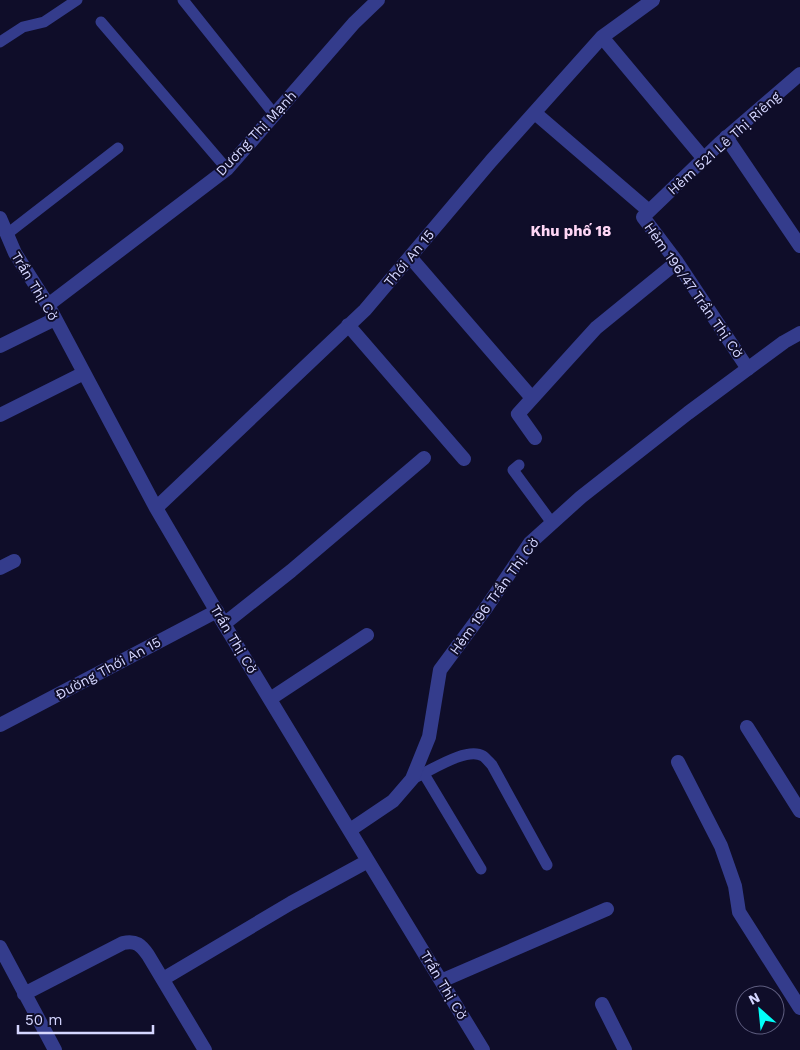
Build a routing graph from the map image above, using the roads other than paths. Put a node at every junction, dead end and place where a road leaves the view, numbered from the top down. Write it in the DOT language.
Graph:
graph roads {
  1 [pos="77,0"];
  2 [pos="183,0"];
  3 [pos="378,0"];
  4 [pos="653,0"];
  5 [pos="101,22"];
  6 [pos="602,37"];
  7 [pos="0,42"];
  8 [pos="800,74"];
  9 [pos="534,113"];
  10 [pos="274,114"];
  11 [pos="726,137"];
  12 [pos="118,148"];
  13 [pos="704,158"];
  14 [pos="227,169"];
  15 [pos="649,212"];
  16 [pos="0,218"];
  17 [pos="7,234"];
  18 [pos="800,246"];
  19 [pos="410,257"];
  20 [pos="677,262"];
  21 [pos="48,305"];
  22 [pos="55,319"];
  23 [pos="348,325"];
  24 [pos="800,334"];
  25 [pos="0,346"];
  26 [pos="748,369"];
  27 [pos="84,373"];
  28 [pos="532,398"];
  29 [pos="0,415"];
  30 [pos="535,438"];
  31 [pos="424,458"];
  32 [pos="464,459"];
  33 [pos="519,465"];
  34 [pos="156,508"];
  35 [pos="552,523"];
  36 [pos="14,561"];
  37 [pos="0,568"];
  38 [pos="217,611"];
  39 [pos="224,624"];
  40 [pos="367,635"];
  41 [pos="270,698"];
  42 [pos="0,725"];
  43 [pos="747,727"];
  44 [pos="678,762"];
  45 [pos="418,776"];
  46 [pos="800,811"];
  47 [pos="350,830"];
  48 [pos="368,861"];
  49 [pos="547,865"];
  50 [pos="481,869"];
  51 [pos="607,909"];
  52 [pos="0,947"];
  53 [pos="163,979"];
  54 [pos="441,981"];
  55 [pos="24,994"];
  56 [pos="602,1004"];
  57 [pos="800,1008"];
  58 [pos="55,1050"];
  59 [pos="205,1050"];
  60 [pos="483,1050"];
  61 [pos="625,1050"];
  1 -- 7 [label="lane"];
  2 -- 10 [label="lane"];
  3 -- 10 [label="street, Dương Thị Mạnh"];
  4 -- 6 [label="street, Thới An 15"];
  5 -- 14 [label="lane"];
  6 -- 9 [label="street, Thới An 15"];
  6 -- 13 [label="street"];
  8 -- 11 [label="street, Hẻm 521 Lê Thị Riêng"];
  9 -- 15 [label="street"];
  9 -- 19 [label="street, Thới An 15"];
  10 -- 14 [label="street, Dương Thị Mạnh"];
  11 -- 13 [label="street, Hẻm 521 Lê Thị Riêng"];
  11 -- 18 [label="street"];
  12 -- 17 [label="lane"];
  13 -- 15 [label="street, Hẻm 521 Lê Thị Riêng"];
  14 -- 21 [label="street, Dương Thị Mạnh"];
  15 -- 20 [label="street, Hẻm 196/47 Trần Thị Cờ"];
  16 -- 17 [label="street, Trần Thị Cờ"];
  17 -- 21 [label="street, Trần Thị Cờ"];
  19 -- 23 [label="street, Thới An 15"];
  19 -- 28 [label="street"];
  20 -- 26 [label="street, Hẻm 196/47 Trần Thị Cờ"];
  20 -- 28 [label="street"];
  21 -- 22 [label="street, Trần Thị Cờ"];
  22 -- 25 [label="street"];
  22 -- 27 [label="street, Trần Thị Cờ"];
  23 -- 32 [label="street"];
  23 -- 34 [label="street, Thới An 15"];
  24 -- 26 [label="street, Hẻm 196 Trần Thị Cờ"];
  26 -- 35 [label="street, Hẻm 196 Trần Thị Cờ"];
  27 -- 29 [label="street"];
  27 -- 34 [label="street, Trần Thị Cờ"];
  28 -- 30 [label="street"];
  31 -- 39 [label="street"];
  33 -- 35 [label="lane"];
  34 -- 38 [label="street, Trần Thị Cờ"];
  35 -- 45 [label="street, Hẻm 196 Trần Thị Cờ"];
  36 -- 37 [label="street"];
  38 -- 39 [label="street, Trần Thị Cờ"];
  38 -- 42 [label="street, Đường Thới An 15"];
  39 -- 41 [label="street, Trần Thị Cờ"];
  40 -- 41 [label="street"];
  41 -- 47 [label="street, Trần Thị Cờ"];
  43 -- 46 [label="street"];
  44 -- 57 [label="street"];
  45 -- 47 [label="street, Hẻm 196 Trần Thị Cờ"];
  45 -- 49 [label="lane"];
  45 -- 50 [label="lane"];
  47 -- 48 [label="street, Trần Thị Cờ"];
  48 -- 53 [label="street"];
  48 -- 54 [label="street, Trần Thị Cờ"];
  51 -- 54 [label="street"];
  52 -- 55 [label="street"];
  53 -- 55 [label="street"];
  53 -- 59 [label="street"];
  54 -- 60 [label="street, Trần Thị Cờ"];
  55 -- 58 [label="street"];
  56 -- 61 [label="street"];
}
